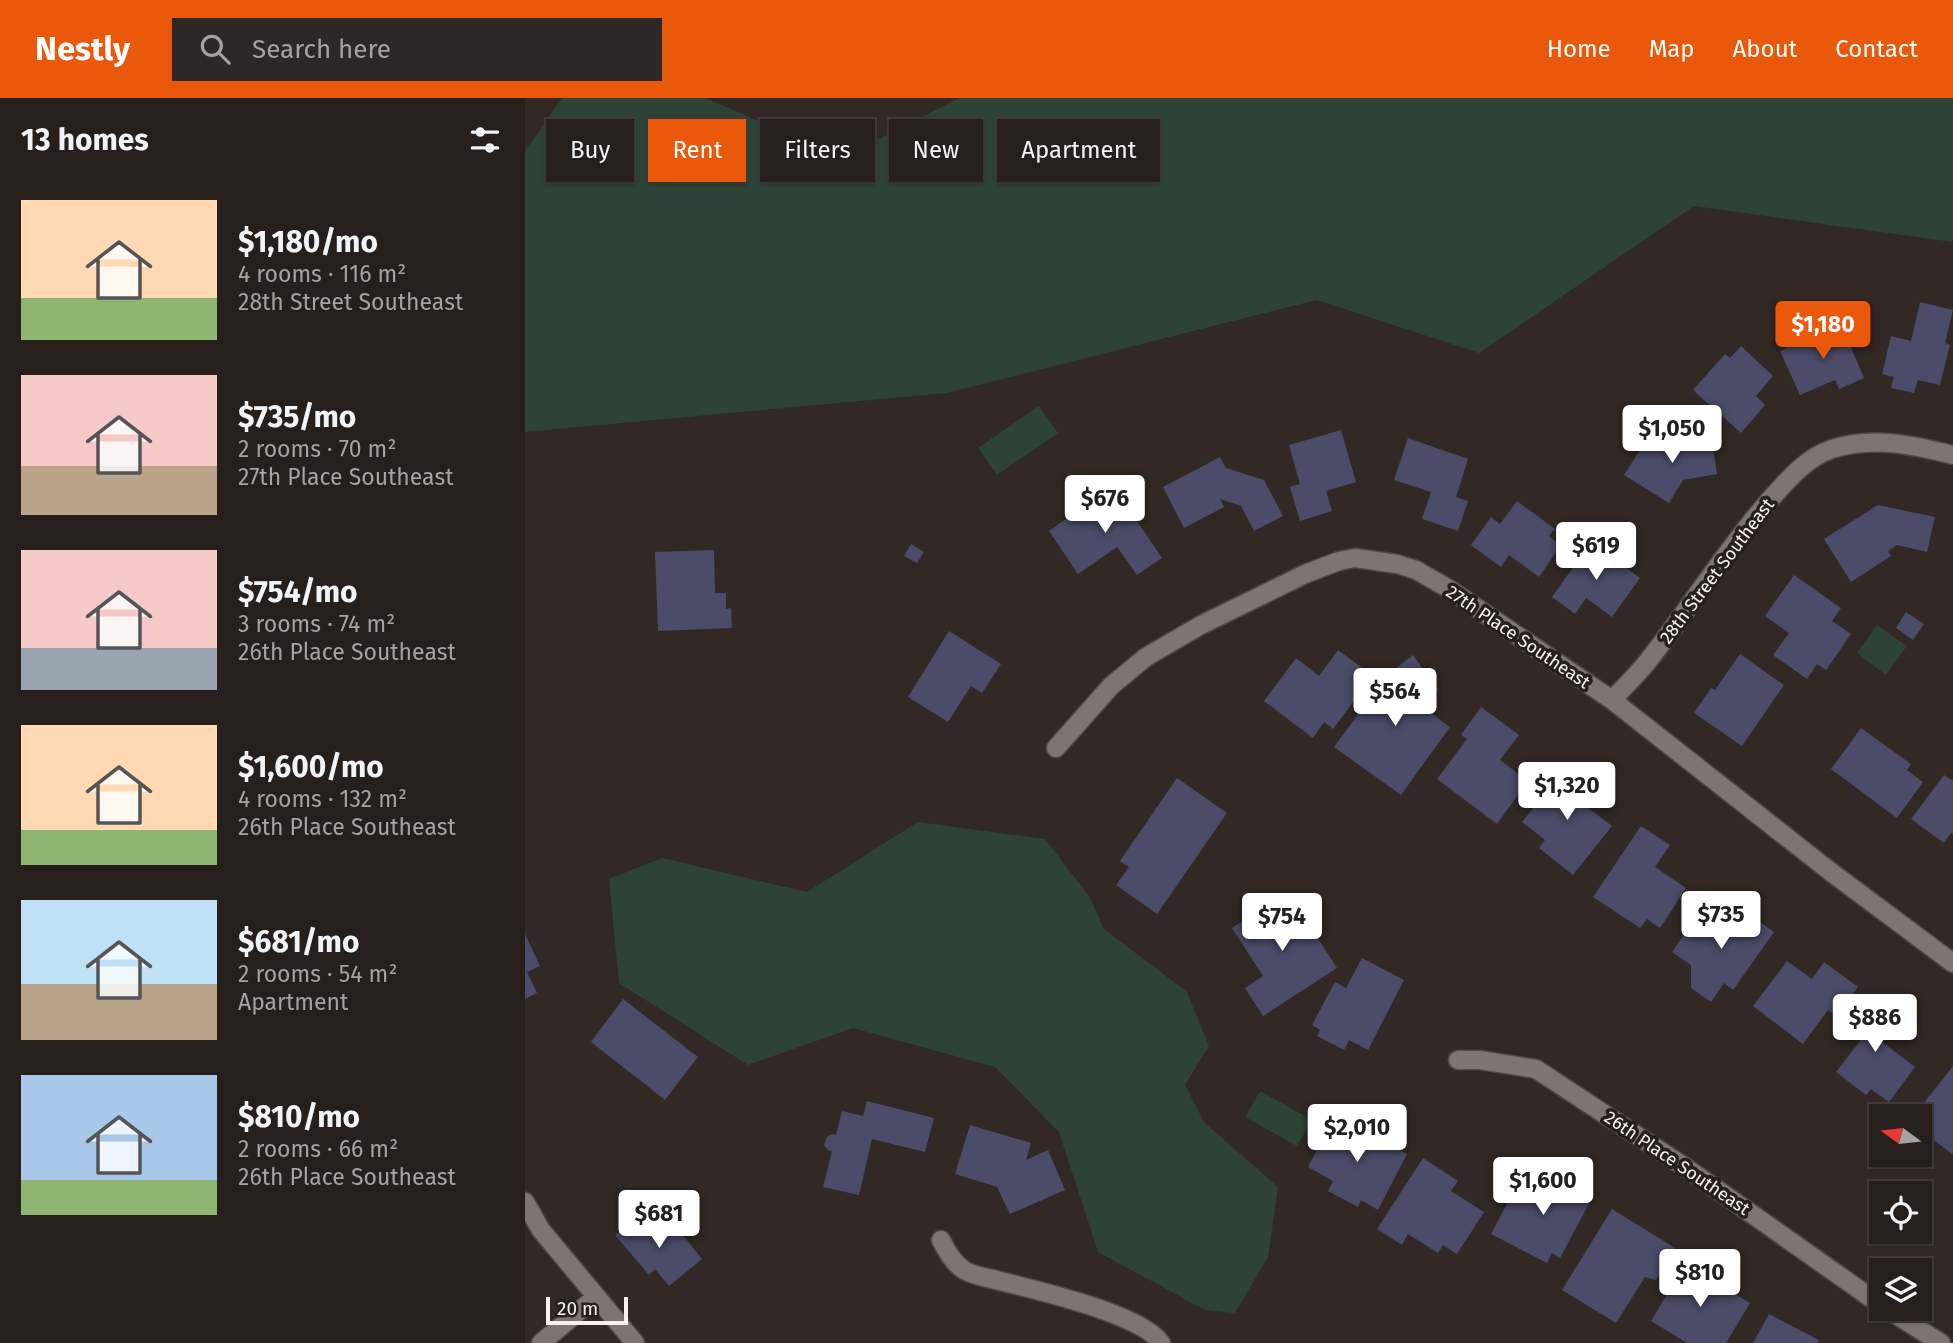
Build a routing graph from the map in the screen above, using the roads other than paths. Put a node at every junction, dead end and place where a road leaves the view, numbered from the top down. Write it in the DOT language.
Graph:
graph roads {
  1 [pos="1953,456"];
  2 [pos="1612,701"];
  3 [pos="1056,748"];
  4 [pos="1953,963"];
  5 [pos="1458,1060"];
  6 [pos="525,1202"];
  7 [pos="941,1240"];
  8 [pos="596,1297"];
  9 [pos="1869,1297"];
  10 [pos="1907,1321"];
  11 [pos="541,1343"];
  12 [pos="635,1343"];
  13 [pos="1161,1343"];
  14 [pos="1941,1343"];
  1 -- 2 [label="street, 28th Street Southeast"];
  2 -- 3 [label="street, 27th Place Southeast"];
  2 -- 4 [label="street, 27th Place Southeast"];
  5 -- 9 [label="street, 26th Place Southeast"];
  6 -- 8 [label="street"];
  7 -- 13 [label="street"];
  8 -- 11 [label="street"];
  8 -- 12 [label="street"];
  10 -- 14 [label="street"];
}
